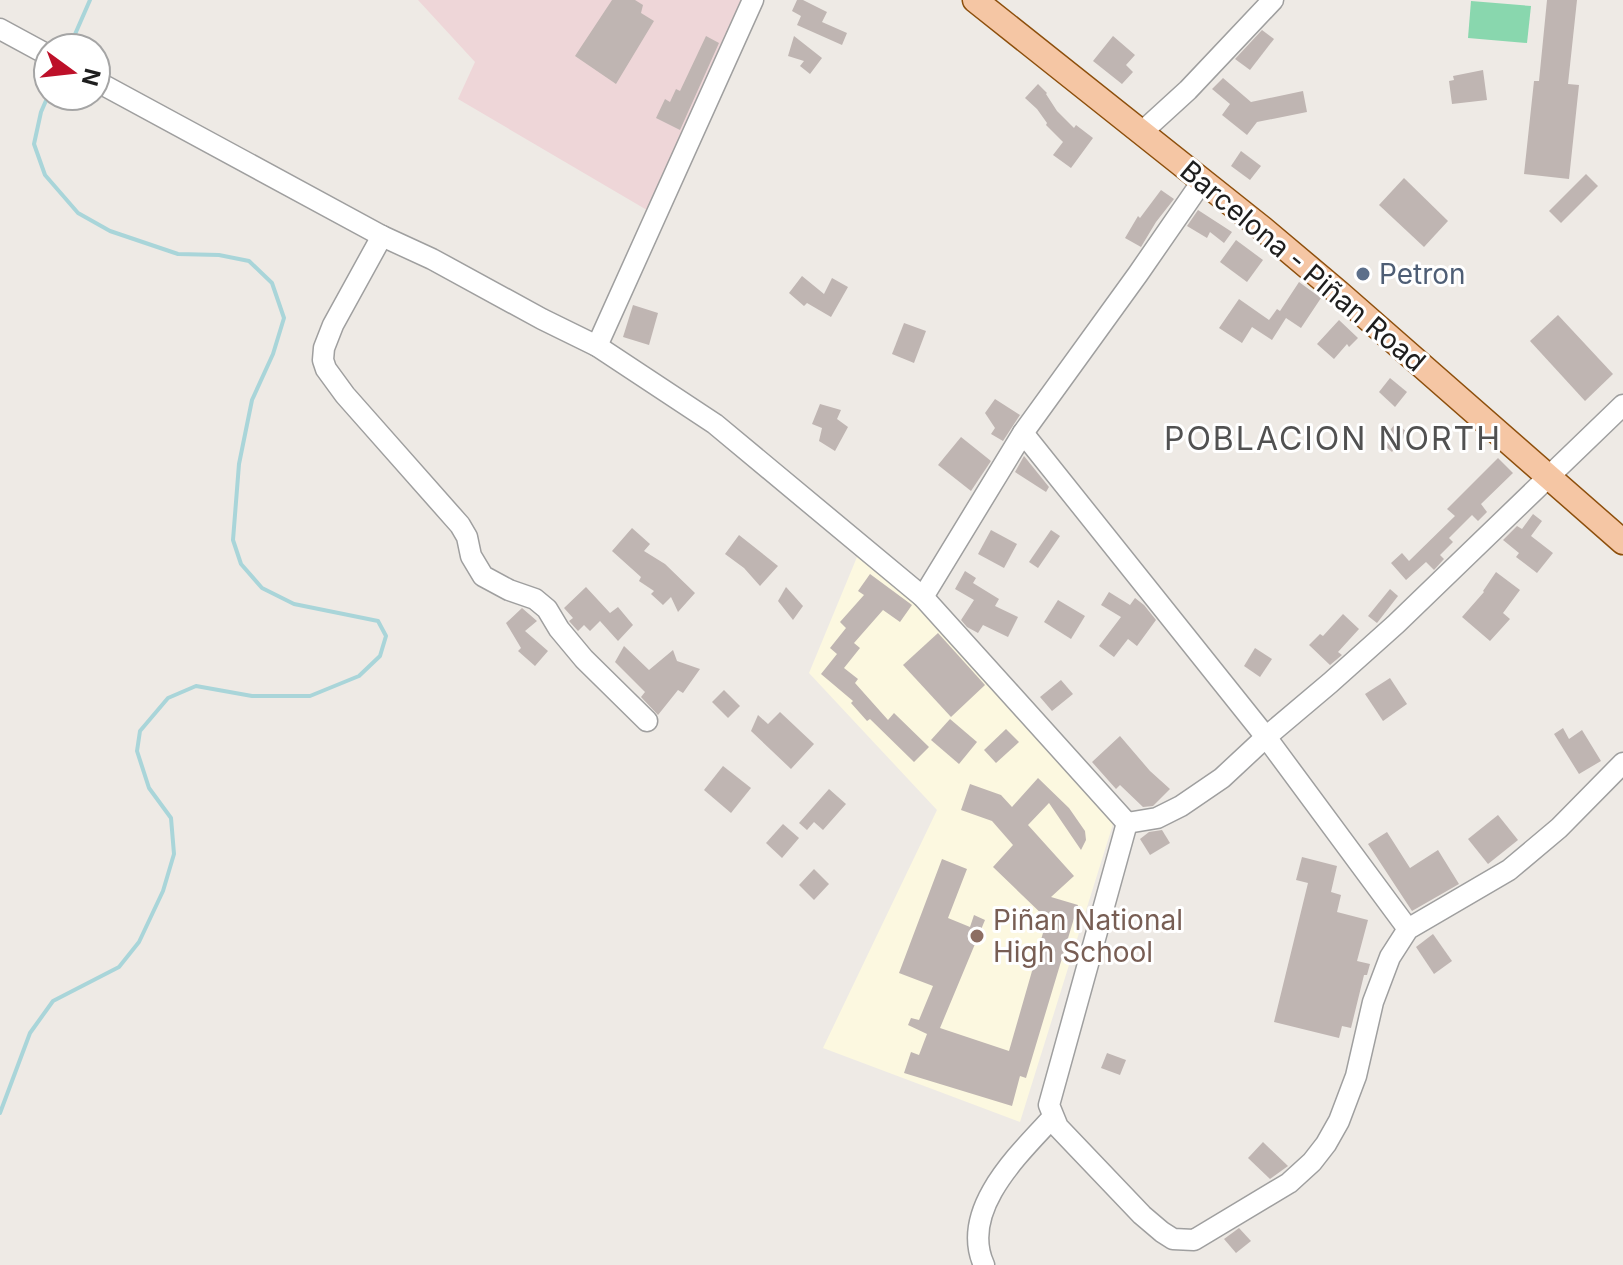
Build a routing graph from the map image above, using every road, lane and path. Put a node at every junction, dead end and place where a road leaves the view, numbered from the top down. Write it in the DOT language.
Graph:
graph roads {
  1 [pos="753,0"];
  2 [pos="975,0"];
  3 [pos="1273,0"];
  4 [pos="3,37"];
  5 [pos="32,49"];
  6 [pos="112,90"];
  7 [pos="1142,132"];
  8 [pos="1203,180"];
  9 [pos="382,236"];
  10 [pos="597,346"];
  11 [pos="1623,405"];
  12 [pos="1023,433"];
  13 [pos="1550,478"];
  14 [pos="1623,542"];
  15 [pos="923,597"];
  16 [pos="647,721"];
  17 [pos="1266,737"];
  18 [pos="1623,763"];
  19 [pos="1127,823"];
  20 [pos="1408,929"];
  21 [pos="1053,1117"];
  22 [pos="984,1265"];
  1 -- 10 [label="street"];
  2 -- 7 [label="main road, Barcelona - Piñan Road"];
  3 -- 7 [label="street"];
  4 -- 5 [label="street"];
  6 -- 9 [label="street"];
  7 -- 8 [label="main road, Barcelona - Piñan Road"];
  8 -- 12 [label="street"];
  8 -- 13 [label="main road, Barcelona - Piñan Road"];
  9 -- 10 [label="street"];
  9 -- 16 [label="street"];
  10 -- 15 [label="street"];
  11 -- 13 [label="street"];
  12 -- 15 [label="street"];
  12 -- 17 [label="street"];
  13 -- 14 [label="main road, Barcelona - Piñan Road"];
  13 -- 17 [label="street"];
  15 -- 19 [label="street"];
  17 -- 19 [label="street"];
  17 -- 20 [label="street"];
  18 -- 20 [label="street"];
  19 -- 21 [label="street"];
  20 -- 21 [label="street"];
  21 -- 22 [label="street"];
}
